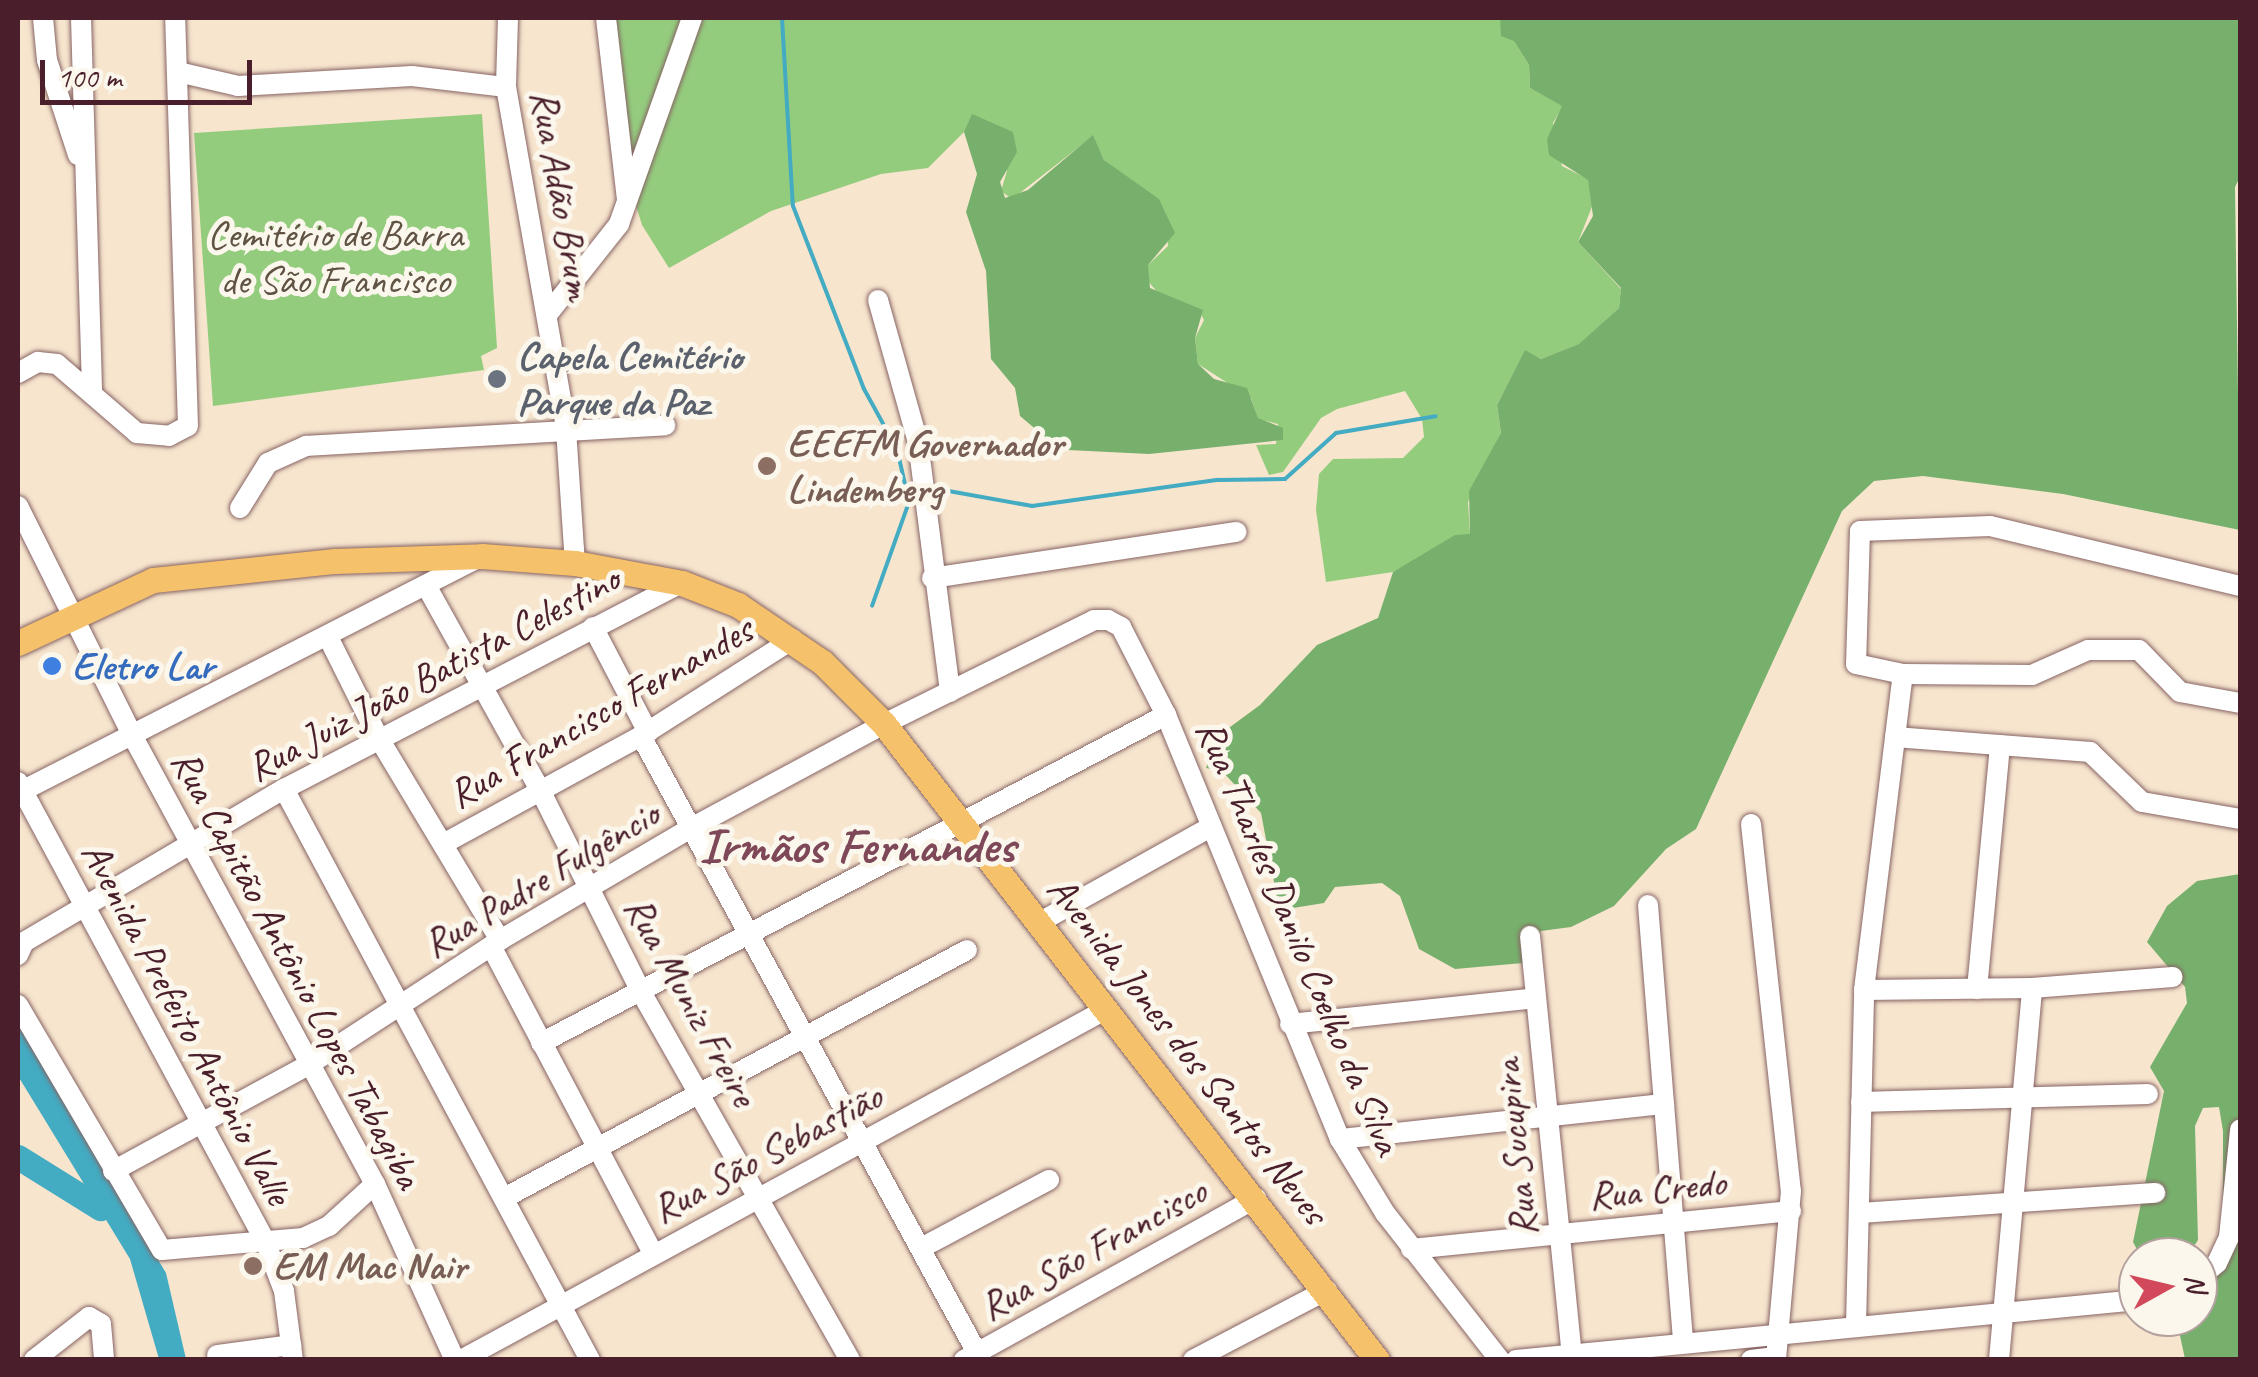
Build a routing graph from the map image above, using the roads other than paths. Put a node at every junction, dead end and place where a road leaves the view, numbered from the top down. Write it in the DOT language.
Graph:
graph roads {
  1 [pos="43,18"];
  2 [pos="81,18"];
  3 [pos="174,18"];
  4 [pos="508,18"];
  5 [pos="606,18"];
  6 [pos="692,18"];
  7 [pos="178,72"];
  8 [pos="506,87"];
  9 [pos="84,173"];
  10 [pos="628,204"];
  11 [pos="878,300"];
  12 [pos="547,315"];
  13 [pos="18,373"];
  14 [pos="92,394"];
  15 [pos="665,425"];
  16 [pos="566,429"];
  17 [pos="18,506"];
  18 [pos="240,508"];
  19 [pos="1236,532"];
  20 [pos="482,556"];
  21 [pos="575,563"];
  22 [pos="932,578"];
  23 [pos="682,583"];
  24 [pos="2240,586"];
  25 [pos="427,587"];
  26 [pos="76,620"];
  27 [pos="592,627"];
  28 [pos="1121,627"];
  29 [pos="330,640"];
  30 [pos="792,640"];
  31 [pos="18,643"];
  32 [pos="18,660"];
  33 [pos="1903,674"];
  34 [pos="485,684"];
  35 [pos="950,692"];
  36 [pos="2240,703"];
  37 [pos="1166,715"];
  38 [pos="884,724"];
  39 [pos="644,734"];
  40 [pos="132,735"];
  41 [pos="378,737"];
  42 [pos="1895,737"];
  43 [pos="2000,745"];
  44 [pos="539,788"];
  45 [pos="19,789"];
  46 [pos="284,789"];
  47 [pos="2240,818"];
  48 [pos="961,820"];
  49 [pos="1751,824"];
  50 [pos="1211,827"];
  51 [pos="689,829"];
  52 [pos="190,844"];
  53 [pos="444,844"];
  54 [pos="589,885"];
  55 [pos="1648,905"];
  56 [pos="84,908"];
  57 [pos="1040,922"];
  58 [pos="1530,936"];
  59 [pos="750,938"];
  60 [pos="496,943"];
  61 [pos="966,950"];
  62 [pos="18,955"];
  63 [pos="2173,977"];
  64 [pos="1977,988"];
  65 [pos="2032,988"];
  66 [pos="1864,990"];
  67 [pos="641,992"];
  68 [pos="1536,998"];
  69 [pos="403,1004"];
  70 [pos="18,1006"];
  71 [pos="1106,1009"];
  72 [pos="1290,1024"];
  73 [pos="807,1040"];
  74 [pos="541,1043"];
  75 [pos="310,1064"];
  76 [pos="701,1094"];
  77 [pos="2148,1094"];
  78 [pos="2023,1096"];
  79 [pos="1861,1102"];
  80 [pos="1664,1104"];
  81 [pos="1546,1116"];
  82 [pos="204,1121"];
  83 [pos="2240,1130"];
  84 [pos="1340,1139"];
  85 [pos="598,1144"];
  86 [pos="864,1144"];
  87 [pos="113,1171"];
  88 [pos="1050,1180"];
  89 [pos="375,1184"];
  90 [pos="2155,1194"];
  91 [pos="506,1197"];
  92 [pos="760,1197"];
  93 [pos="1256,1198"];
  94 [pos="2014,1206"];
  95 [pos="1790,1211"];
  96 [pos="1858,1213"];
  97 [pos="1672,1222"];
  98 [pos="1558,1235"];
  99 [pos="265,1241"];
  100 [pos="921,1248"];
  101 [pos="1411,1248"];
  102 [pos="654,1252"];
  103 [pos="2218,1261"];
  104 [pos="1326,1290"];
  105 [pos="2118,1302"];
  106 [pos="558,1303"];
  107 [pos="2003,1313"];
  108 [pos="1856,1325"];
  109 [pos="1779,1331"];
  110 [pos="1684,1342"];
  111 [pos="292,1352"];
  112 [pos="218,1354"];
  113 [pos="1572,1354"];
  114 [pos="974,1357"];
  115 [pos="1776,1358"];
  116 [pos="34,1360"];
  117 [pos="104,1360"];
  118 [pos="458,1360"];
  119 [pos="590,1360"];
  120 [pos="850,1360"];
  121 [pos="1193,1360"];
  122 [pos="1377,1360"];
  123 [pos="1500,1360"];
  124 [pos="1516,1360"];
  125 [pos="1751,1360"];
  126 [pos="1999,1360"];
  1 -- 9 [label="street"];
  2 -- 9 [label="street"];
  3 -- 7 [label="street"];
  4 -- 8 [label="street, Rua Adão Brum"];
  5 -- 10 [label="street"];
  6 -- 10 [label="street"];
  7 -- 8 [label="street"];
  7 -- 14 [label="street"];
  8 -- 12 [label="street, Rua Adão Brum"];
  9 -- 14 [label="street"];
  10 -- 12 [label="street"];
  11 -- 22 [label="street"];
  12 -- 16 [label="street, Rua Adão Brum"];
  13 -- 14 [label="street"];
  15 -- 16 [label="street"];
  16 -- 18 [label="street"];
  16 -- 21 [label="street, Rua Adão Brum"];
  17 -- 26 [label="street, Rua Capitão Antônio Lopes Tabagiba"];
  19 -- 22 [label="street"];
  20 -- 21 [label="main road, Avenida Jones dos Santos Neves"];
  20 -- 25 [label="street"];
  20 -- 26 [label="main road, Avenida Jones dos Santos Neves"];
  21 -- 23 [label="main road, Avenida Jones dos Santos Neves"];
  22 -- 35 [label="street"];
  23 -- 27 [label="street, Rua Juiz João Batista Celestino"];
  23 -- 30 [label="main road, Avenida Jones dos Santos Neves"];
  24 -- 33 [label="street"];
  25 -- 29 [label="street"];
  25 -- 34 [label="street, Rua Muniz Freire"];
  26 -- 31 [label="main road, Avenida Jones dos Santos Neves"];
  26 -- 32 [label="main road, Avenida Jones dos Santos Neves"];
  26 -- 40 [label="street, Rua Capitão Antônio Lopes Tabagiba"];
  27 -- 34 [label="street, Rua Juiz João Batista Celestino"];
  27 -- 39 [label="street"];
  28 -- 35 [label="street, Rua Padre Fulgêncio"];
  28 -- 37 [label="street, Rua Tharles Danilo Coelho da Silva"];
  29 -- 40 [label="street"];
  29 -- 41 [label="street"];
  30 -- 38 [label="main road, Avenida Jones dos Santos Neves"];
  30 -- 39 [label="street, Rua Francisco Fernandes"];
  33 -- 36 [label="street"];
  33 -- 42 [label="street"];
  34 -- 41 [label="street, Rua Juiz João Batista Celestino"];
  34 -- 44 [label="street, Rua Muniz Freire"];
  35 -- 38 [label="street, Rua Padre Fulgêncio"];
  37 -- 48 [label="street"];
  37 -- 50 [label="street, Rua Tharles Danilo Coelho da Silva"];
  38 -- 48 [label="main road, Avenida Jones dos Santos Neves"];
  38 -- 51 [label="street, Rua Padre Fulgêncio"];
  39 -- 44 [label="street, Rua Francisco Fernandes"];
  39 -- 51 [label="street"];
  40 -- 45 [label="street"];
  40 -- 52 [label="street, Rua Capitão Antônio Lopes Tabagiba"];
  41 -- 46 [label="street, Rua Juiz João Batista Celestino"];
  41 -- 53 [label="street"];
  42 -- 43 [label="street"];
  42 -- 66 [label="street"];
  43 -- 47 [label="street"];
  43 -- 64 [label="street"];
  44 -- 53 [label="street, Rua Francisco Fernandes"];
  44 -- 54 [label="street, Rua Muniz Freire"];
  45 -- 56 [label="street, Avenida Prefeito Antônio Valle"];
  46 -- 52 [label="street, Rua Juiz João Batista Celestino"];
  46 -- 69 [label="street"];
  48 -- 57 [label="main road, Avenida Jones dos Santos Neves"];
  48 -- 59 [label="street"];
  49 -- 95 [label="street"];
  50 -- 57 [label="street"];
  50 -- 72 [label="street, Rua Tharles Danilo Coelho da Silva"];
  51 -- 54 [label="street, Rua Padre Fulgêncio"];
  51 -- 59 [label="street"];
  52 -- 56 [label="street, Rua Juiz João Batista Celestino"];
  52 -- 75 [label="street, Rua Capitão Antônio Lopes Tabagiba"];
  53 -- 60 [label="street"];
  54 -- 60 [label="street, Rua Padre Fulgêncio"];
  54 -- 67 [label="street, Rua Muniz Freire"];
  55 -- 80 [label="street"];
  56 -- 62 [label="street, Rua Juiz João Batista Celestino"];
  56 -- 82 [label="street, Avenida Prefeito Antônio Valle"];
  57 -- 71 [label="main road, Avenida Jones dos Santos Neves"];
  58 -- 68 [label="street, Rua Sucupira"];
  59 -- 67 [label="street"];
  59 -- 73 [label="street"];
  60 -- 69 [label="street, Rua Padre Fulgêncio"];
  60 -- 74 [label="street"];
  61 -- 73 [label="street"];
  63 -- 65 [label="street"];
  64 -- 65 [label="street"];
  64 -- 66 [label="street"];
  65 -- 78 [label="street"];
  66 -- 79 [label="street"];
  67 -- 74 [label="street"];
  67 -- 76 [label="street, Rua Muniz Freire"];
  68 -- 72 [label="street"];
  68 -- 81 [label="street, Rua Sucupira"];
  69 -- 75 [label="street, Rua Padre Fulgêncio"];
  69 -- 91 [label="street"];
  70 -- 87 [label="street"];
  71 -- 86 [label="street, Rua São Sebastião"];
  71 -- 93 [label="main road, Avenida Jones dos Santos Neves"];
  72 -- 84 [label="street, Rua Tharles Danilo Coelho da Silva"];
  73 -- 76 [label="street"];
  73 -- 86 [label="street"];
  74 -- 85 [label="street"];
  75 -- 82 [label="street, Rua Padre Fulgêncio"];
  75 -- 89 [label="street, Rua Capitão Antônio Lopes Tabagiba"];
  76 -- 85 [label="street"];
  76 -- 92 [label="street, Rua Muniz Freire"];
  77 -- 78 [label="street"];
  78 -- 79 [label="street"];
  78 -- 94 [label="street"];
  79 -- 96 [label="street"];
  80 -- 81 [label="street"];
  80 -- 97 [label="street"];
  81 -- 84 [label="street"];
  81 -- 98 [label="street, Rua Sucupira"];
  82 -- 87 [label="street, Rua Padre Fulgêncio"];
  82 -- 99 [label="street, Avenida Prefeito Antônio Valle"];
  83 -- 103 [label="street"];
  84 -- 101 [label="street, Rua Tharles Danilo Coelho da Silva"];
  85 -- 91 [label="street"];
  85 -- 102 [label="street"];
  86 -- 92 [label="street, Rua São Sebastião"];
  86 -- 100 [label="street"];
  87 -- 99 [label="street"];
  88 -- 100 [label="street"];
  89 -- 99 [label="street"];
  89 -- 118 [label="street, Rua Capitão Antônio Lopes Tabagiba"];
  90 -- 94 [label="street"];
  91 -- 106 [label="street"];
  92 -- 102 [label="street, Rua São Sebastião"];
  92 -- 120 [label="street, Rua Muniz Freire"];
  93 -- 104 [label="main road, Avenida Jones dos Santos Neves"];
  93 -- 114 [label="street, Rua São Francisco"];
  94 -- 96 [label="street"];
  94 -- 107 [label="street"];
  95 -- 97 [label="street, Rua Credo"];
  95 -- 109 [label="street"];
  96 -- 108 [label="street"];
  97 -- 98 [label="street, Rua Credo"];
  97 -- 110 [label="street"];
  98 -- 101 [label="street, Rua Credo"];
  98 -- 113 [label="street, Rua Sucupira"];
  99 -- 111 [label="street, Avenida Prefeito Antônio Valle"];
  100 -- 114 [label="street"];
  101 -- 123 [label="street, Rua Tharles Danilo Coelho da Silva"];
  102 -- 106 [label="street, Rua São Sebastião"];
  104 -- 121 [label="street"];
  104 -- 122 [label="main road, Avenida Jones dos Santos Neves"];
  105 -- 107 [label="street"];
  106 -- 118 [label="street, Rua São Sebastião"];
  106 -- 119 [label="street"];
  107 -- 108 [label="street"];
  107 -- 126 [label="street"];
  108 -- 109 [label="street"];
  109 -- 110 [label="street"];
  109 -- 115 [label="street"];
  110 -- 113 [label="street"];
  111 -- 112 [label="street"];
  113 -- 124 [label="street"];
  115 -- 125 [label="street"];
  116 -- 117 [label="street"];
}
